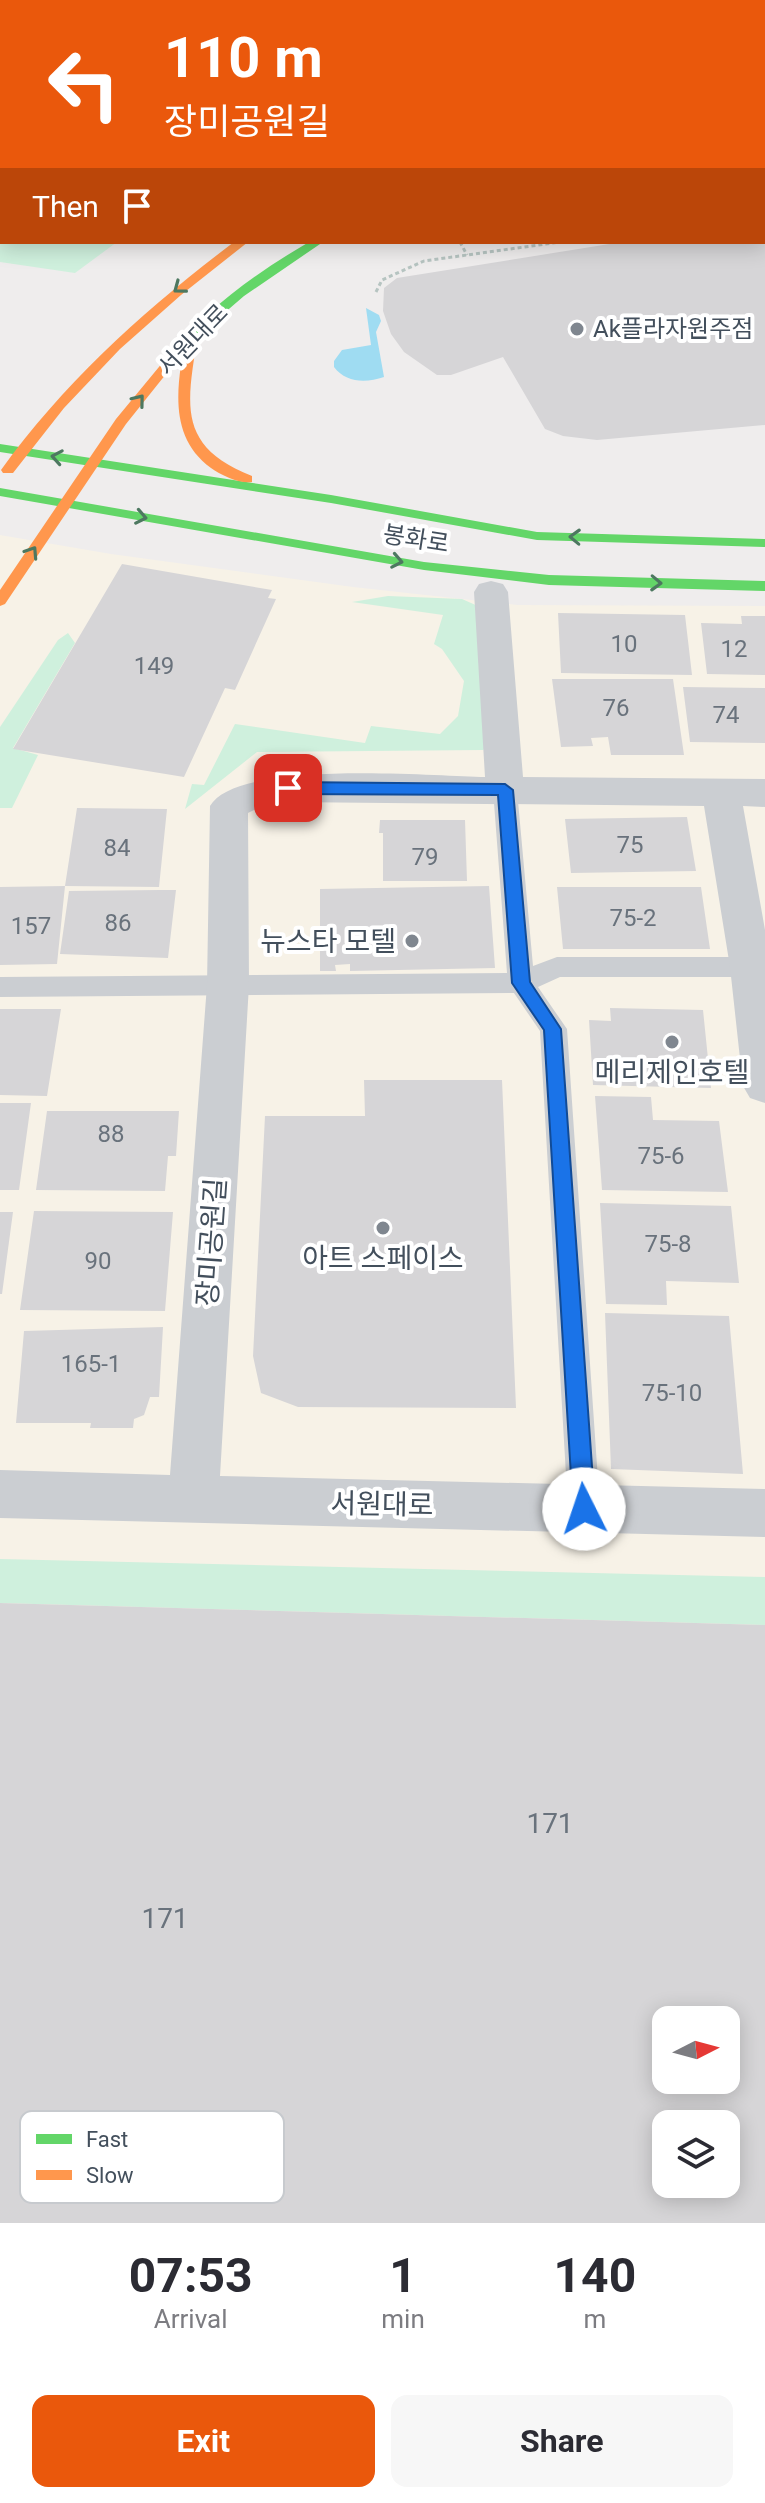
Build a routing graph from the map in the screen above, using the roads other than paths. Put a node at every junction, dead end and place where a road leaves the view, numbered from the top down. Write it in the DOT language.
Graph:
graph roads {
  1 [pos="239,244"];
  2 [pos="314,244"];
  3 [pos="193,333"];
  4 [pos="0,448"];
  5 [pos="21,451"];
  6 [pos="93,463"];
  7 [pos="0,482"];
  8 [pos="0,492"];
  9 [pos="331,499"];
  10 [pos="64,502"];
  11 [pos="765,543"];
  12 [pos="765,586"];
  13 [pos="491,592"];
  14 [pos="0,601"];
  15 [pos="505,790"];
  16 [pos="721,792"];
  17 [pos="765,793"];
  18 [pos="758,967"];
  19 [pos="521,983"];
  20 [pos="228,985"];
  21 [pos="0,987"];
  22 [pos="765,1086"];
  23 [pos="0,1494"];
  24 [pos="193,1499"];
  25 [pos="584,1509"];
  26 [pos="765,1513"];
  1 -- 5 [label="street, 서원대로, one-way"];
  2 -- 3 [label="street, 서원대로"];
  6 -- 3 [label="street, 서원대로, one-way"];
  3 -- 9 [label="street"];
  4 -- 5 [label="street, 봉화로"];
  6 -- 5 [label="street, 봉화로, one-way"];
  5 -- 7 [label="street, 서원대로"];
  6 -- 9 [label="street, 봉화로"];
  6 -- 10 [label="street, 서원대로"];
  8 -- 10 [label="street, 봉화로"];
  11 -- 9 [label="street, 봉화로, one-way"];
  10 -- 12 [label="street, 봉화로, one-way"];
  14 -- 10 [label="street, one-way"];
  13 -- 15 [label="street"];
  15 -- 16 [label="street, 장미공원길"];
  15 -- 19 [label="lane"];
  15 -- 20 [label="street, 장미공원길"];
  16 -- 17 [label="street, 장미공원길"];
  16 -- 18 [label="street"];
  18 -- 19 [label="lane"];
  18 -- 22 [label="street"];
  19 -- 20 [label="lane"];
  19 -- 25 [label="lane"];
  20 -- 21 [label="lane"];
  20 -- 24 [label="street, 장미공원길"];
  23 -- 24 [label="street, 서원대로"];
  24 -- 25 [label="street, 서원대로"];
  25 -- 26 [label="street, 서원대로"];
}
